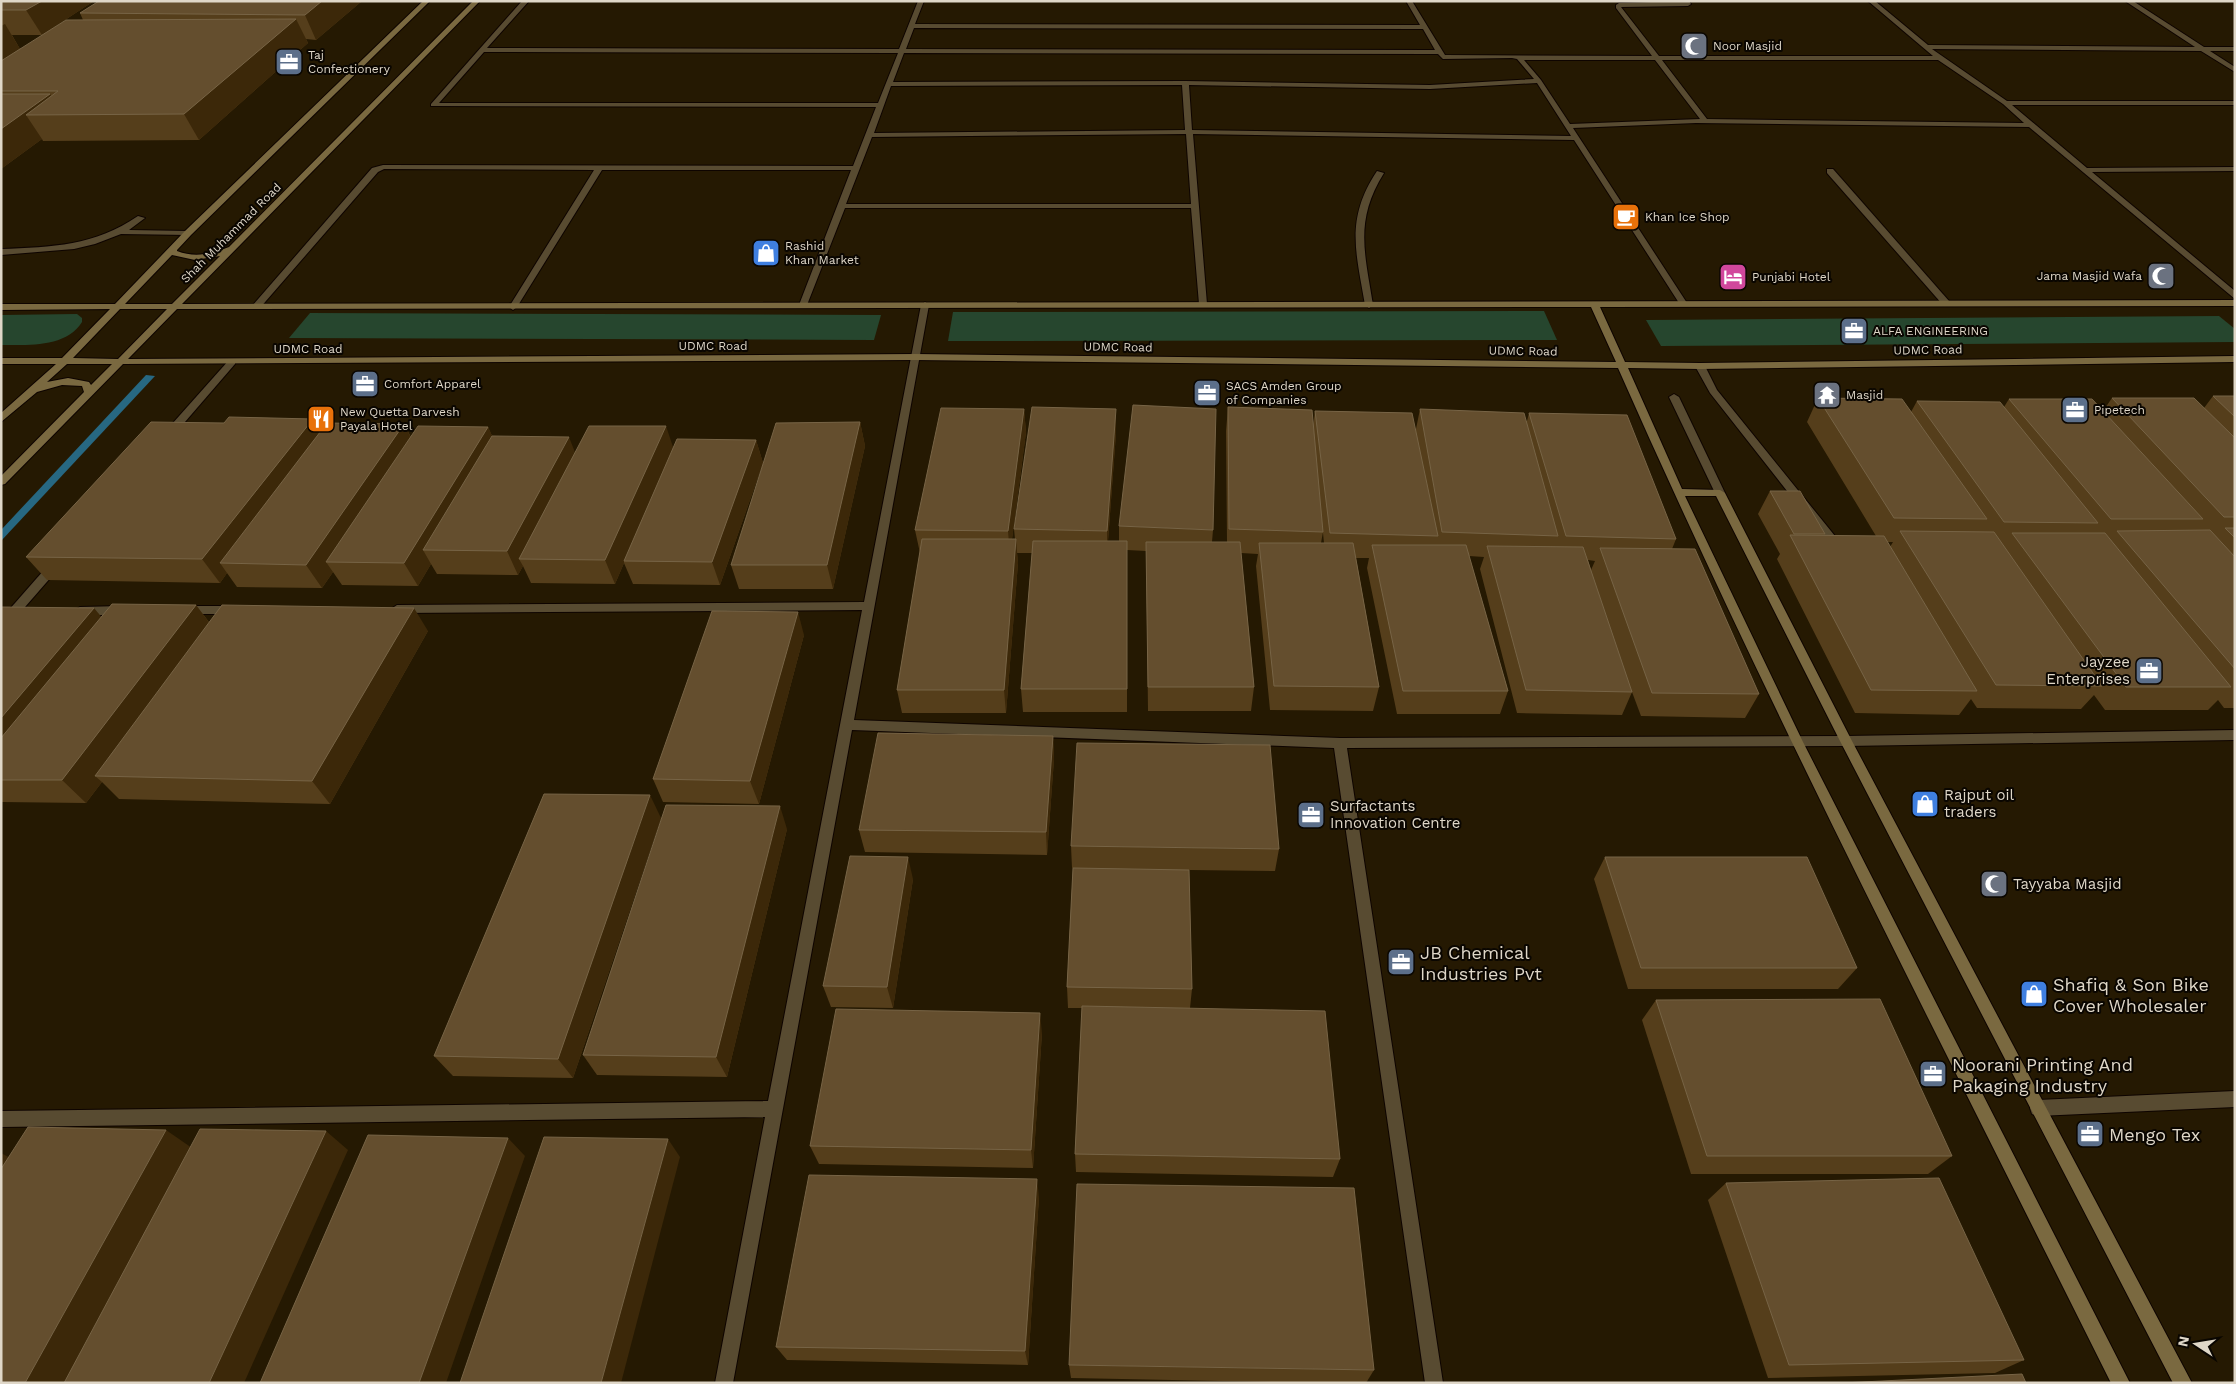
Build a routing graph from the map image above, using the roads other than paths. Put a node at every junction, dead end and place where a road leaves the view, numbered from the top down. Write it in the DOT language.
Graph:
graph roads {
  1 [pos="427,1"];
  2 [pos="477,1"];
  3 [pos="526,1"];
  4 [pos="920,1"];
  5 [pos="1408,1"];
  6 [pos="1686,1"];
  7 [pos="1871,1"];
  8 [pos="2128,1"];
  9 [pos="911,26"];
  10 [pos="1424,26"];
  11 [pos="1924,47"];
  12 [pos="2201,49"];
  13 [pos="2235,49"];
  14 [pos="482,50"];
  15 [pos="902,50"];
  16 [pos="1440,52"];
  17 [pos="1518,58"];
  18 [pos="1940,58"];
  19 [pos="1658,59"];
  20 [pos="2235,70"];
  21 [pos="1539,81"];
  22 [pos="1185,83"];
  23 [pos="888,84"];
  24 [pos="2005,103"];
  25 [pos="2235,103"];
  26 [pos="881,104"];
  27 [pos="1705,121"];
  28 [pos="2032,125"];
  29 [pos="1570,126"];
  30 [pos="1189,132"];
  31 [pos="868,135"];
  32 [pos="1577,138"];
  33 [pos="600,167"];
  34 [pos="856,168"];
  35 [pos="2235,169"];
  36 [pos="2084,170"];
  37 [pos="1830,171"];
  38 [pos="1380,173"];
  39 [pos="841,206"];
  40 [pos="1195,206"];
  41 [pos="141,218"];
  42 [pos="123,232"];
  43 [pos="188,233"];
  44 [pos="235,247"];
  45 [pos="172,249"];
  46 [pos="1,252"];
  47 [pos="2235,296"];
  48 [pos="1683,303"];
  49 [pos="1946,303"];
  50 [pos="2235,303"];
  51 [pos="925,304"];
  52 [pos="1203,304"];
  53 [pos="1594,304"];
  54 [pos="803,305"];
  55 [pos="1369,305"];
  56 [pos="1,307"];
  57 [pos="176,307"];
  58 [pos="256,307"];
  59 [pos="512,307"];
  60 [pos="118,308"];
  61 [pos="915,357"];
  62 [pos="2235,359"];
  63 [pos="122,360"];
  64 [pos="1,361"];
  65 [pos="65,361"];
  66 [pos="232,362"];
  67 [pos="1621,365"];
  68 [pos="1700,366"];
  69 [pos="89,392"];
  70 [pos="25,396"];
  71 [pos="1674,396"];
  72 [pos="1,418"];
  73 [pos="162,442"];
  74 [pos="1,482"];
  75 [pos="1678,492"];
  76 [pos="1720,493"];
  77 [pos="1835,544"];
  78 [pos="59,560"];
  79 [pos="869,606"];
  80 [pos="382,609"];
  81 [pos="134,610"];
  82 [pos="174,610"];
  83 [pos="243,610"];
  84 [pos="14,611"];
  85 [pos="34,611"];
  86 [pos="64,611"];
  87 [pos="1,627"];
  88 [pos="846,726"];
  89 [pos="2235,734"];
  90 [pos="1846,741"];
  91 [pos="1796,742"];
  92 [pos="1340,743"];
  93 [pos="2235,1099"];
  94 [pos="2038,1108"];
  95 [pos="774,1110"];
  96 [pos="1,1119"];
  97 [pos="724,1383"];
  98 [pos="1434,1383"];
  99 [pos="2121,1383"];
  100 [pos="2183,1383"];
  1 -- 43 [label="main road, Shah Muhammad Road"];
  2 -- 44 [label="main road, Shah Muhammad Road"];
  3 -- 14 [label="street"];
  4 -- 9 [label="street"];
  5 -- 10 [label="street"];
  6 -- 19 [label="street"];
  7 -- 11 [label="street"];
  8 -- 12 [label="street"];
  9 -- 10 [label="street"];
  9 -- 15 [label="street"];
  10 -- 16 [label="street"];
  11 -- 12 [label="street"];
  11 -- 18 [label="street"];
  12 -- 13 [label="street"];
  12 -- 20 [label="street"];
  14 -- 15 [label="street"];
  14 -- 26 [label="street"];
  15 -- 16 [label="street"];
  15 -- 23 [label="street"];
  16 -- 17 [label="street"];
  17 -- 19 [label="street"];
  17 -- 21 [label="street"];
  18 -- 19 [label="street"];
  18 -- 24 [label="street"];
  19 -- 27 [label="street"];
  21 -- 22 [label="street"];
  21 -- 29 [label="street"];
  22 -- 23 [label="street"];
  22 -- 30 [label="street"];
  23 -- 26 [label="street"];
  24 -- 25 [label="street"];
  24 -- 28 [label="street"];
  26 -- 31 [label="street"];
  27 -- 28 [label="street"];
  27 -- 29 [label="street"];
  28 -- 36 [label="street"];
  29 -- 32 [label="street"];
  30 -- 31 [label="street"];
  30 -- 32 [label="street"];
  30 -- 40 [label="street"];
  31 -- 34 [label="street"];
  32 -- 48 [label="street"];
  33 -- 34 [label="street"];
  33 -- 58 [label="street"];
  33 -- 59 [label="street"];
  34 -- 39 [label="street"];
  35 -- 36 [label="street"];
  36 -- 47 [label="street"];
  37 -- 49 [label="street"];
  38 -- 55 [label="street"];
  39 -- 40 [label="street"];
  39 -- 54 [label="street"];
  40 -- 52 [label="street"];
  41 -- 42 [label="street"];
  42 -- 43 [label="street"];
  42 -- 46 [label="street"];
  43 -- 45 [label="main road, Shah Muhammad Road"];
  44 -- 45 [label="main road"];
  44 -- 57 [label="main road, Shah Muhammad Road"];
  45 -- 60 [label="main road, Shah Muhammad Road"];
  48 -- 49 [label="main road"];
  48 -- 53 [label="main road"];
  49 -- 50 [label="main road"];
  51 -- 52 [label="main road"];
  51 -- 54 [label="main road"];
  51 -- 61 [label="street"];
  52 -- 55 [label="main road"];
  53 -- 55 [label="main road"];
  53 -- 67 [label="main road"];
  54 -- 59 [label="main road"];
  56 -- 60 [label="main road"];
  57 -- 58 [label="main road"];
  57 -- 60 [label="main road"];
  57 -- 63 [label="main road, Shah Muhammad Road"];
  58 -- 59 [label="main road"];
  60 -- 65 [label="main road, Shah Muhammad Road"];
  61 -- 66 [label="main road, UDMC Road"];
  61 -- 67 [label="main road, UDMC Road"];
  61 -- 79 [label="street"];
  62 -- 68 [label="main road, UDMC Road"];
  63 -- 65 [label="main road, UDMC Road"];
  63 -- 66 [label="main road, UDMC Road"];
  63 -- 69 [label="main road, Shah Muhammad Road"];
  64 -- 65 [label="main road, UDMC Road"];
  65 -- 70 [label="main road, Shah Muhammad Road"];
  66 -- 73 [label="street"];
  67 -- 68 [label="main road, UDMC Road"];
  67 -- 75 [label="main road"];
  68 -- 77 [label="street"];
  69 -- 70 [label="main road"];
  69 -- 74 [label="main road, Shah Muhammad Road"];
  70 -- 72 [label="main road, Shah Muhammad Road"];
  71 -- 76 [label="street"];
  75 -- 76 [label="main road"];
  75 -- 91 [label="main road"];
  76 -- 90 [label="main road"];
  78 -- 84 [label="street"];
  79 -- 80 [label="street"];
  79 -- 88 [label="street"];
  81 -- 86 [label="street"];
  82 -- 83 [label="street"];
  84 -- 85 [label="street"];
  84 -- 87 [label="street"];
  88 -- 92 [label="street"];
  88 -- 95 [label="street"];
  89 -- 90 [label="street"];
  90 -- 91 [label="street"];
  90 -- 94 [label="main road"];
  91 -- 92 [label="street"];
  91 -- 99 [label="main road"];
  92 -- 98 [label="street"];
  93 -- 94 [label="street"];
  94 -- 100 [label="main road"];
  95 -- 96 [label="street"];
  95 -- 97 [label="street"];
}
